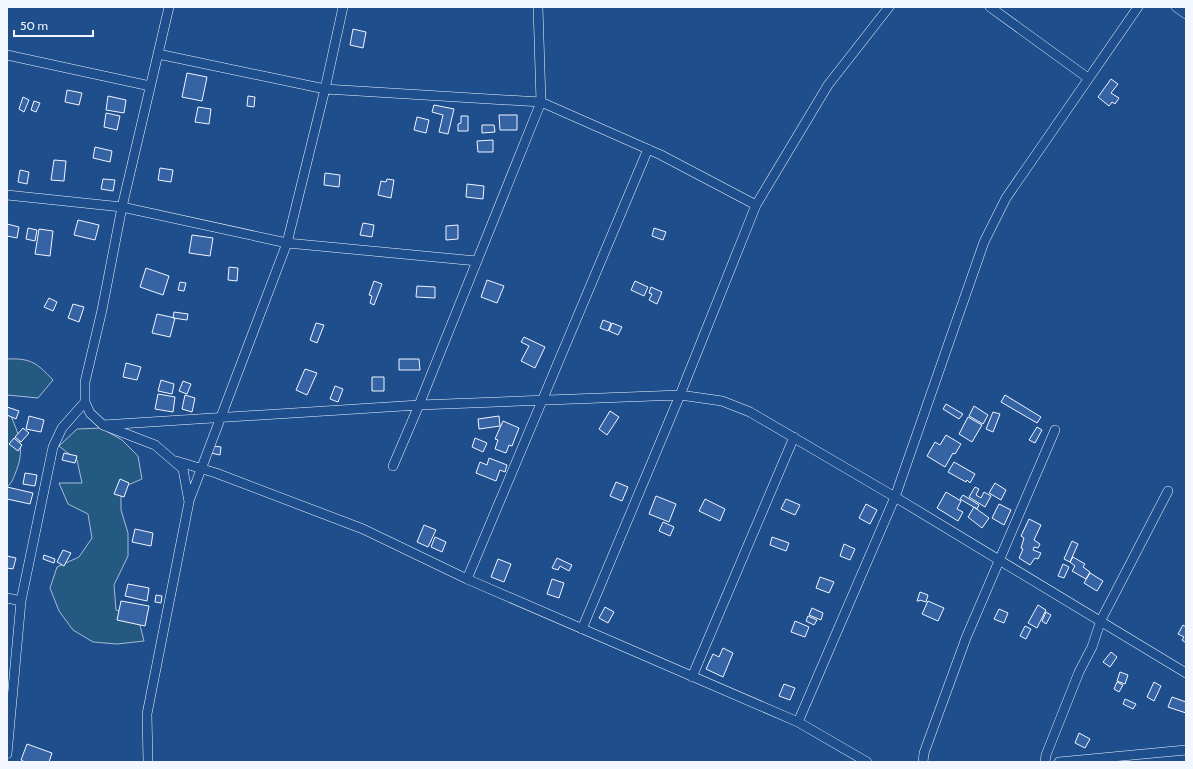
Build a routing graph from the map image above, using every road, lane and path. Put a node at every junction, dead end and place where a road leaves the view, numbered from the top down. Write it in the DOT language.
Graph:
graph roads {
  1 [pos="169,7"];
  2 [pos="343,7"];
  3 [pos="538,7"];
  4 [pos="889,7"];
  5 [pos="990,7"];
  6 [pos="1138,7"];
  7 [pos="1176,7"];
  8 [pos="1186,14"];
  9 [pos="158,54"];
  10 [pos="7,55"];
  11 [pos="1088,78"];
  12 [pos="150,86"];
  13 [pos="325,89"];
  14 [pos="541,102"];
  15 [pos="648,149"];
  16 [pos="7,195"];
  17 [pos="756,205"];
  18 [pos="122,207"];
  19 [pos="287,243"];
  20 [pos="477,261"];
  21 [pos="680,396"];
  22 [pos="544,401"];
  23 [pos="85,402"];
  24 [pos="419,405"];
  25 [pos="220,417"];
  26 [pos="103,425"];
  27 [pos="1055,430"];
  28 [pos="794,437"];
  29 [pos="173,460"];
  30 [pos="393,466"];
  31 [pos="201,469"];
  32 [pos="1168,491"];
  33 [pos="895,497"];
  34 [pos="189,502"];
  35 [pos="999,559"];
  36 [pos="467,580"];
  37 [pos="7,598"];
  38 [pos="21,601"];
  39 [pos="1101,620"];
  40 [pos="582,629"];
  41 [pos="1186,673"];
  42 [pos="692,677"];
  43 [pos="798,722"];
  44 [pos="1186,750"];
  45 [pos="7,754"];
  46 [pos="148,762"];
  47 [pos="867,762"];
  48 [pos="923,762"];
  49 [pos="1045,762"];
  50 [pos="1059,762"];
  1 -- 9 [label="street"];
  2 -- 13 [label="street"];
  3 -- 14 [label="street"];
  4 -- 17 [label="street"];
  5 -- 11 [label="street"];
  6 -- 11 [label="street"];
  7 -- 8 [label="street"];
  9 -- 12 [label="street"];
  9 -- 13 [label="street"];
  10 -- 12 [label="street"];
  11 -- 33 [label="street"];
  12 -- 18 [label="street"];
  13 -- 14 [label="street"];
  13 -- 19 [label="street"];
  14 -- 15 [label="street"];
  14 -- 20 [label="street"];
  15 -- 17 [label="street"];
  15 -- 22 [label="street"];
  16 -- 18 [label="street"];
  17 -- 21 [label="street"];
  18 -- 19 [label="street"];
  18 -- 23 [label="street"];
  19 -- 20 [label="street"];
  19 -- 25 [label="street"];
  20 -- 24 [label="street"];
  21 -- 22 [label="street"];
  21 -- 28 [label="street"];
  21 -- 40 [label="street"];
  22 -- 24 [label="street"];
  22 -- 36 [label="street"];
  23 -- 26 [label="street"];
  23 -- 38 [label="street"];
  24 -- 25 [label="street"];
  24 -- 30 [label="street"];
  25 -- 26 [label="street"];
  25 -- 31 [label="street"];
  26 -- 29 [label="street"];
  27 -- 35 [label="street"];
  28 -- 33 [label="street"];
  28 -- 42 [label="street"];
  29 -- 31 [label="street"];
  29 -- 34 [label="street"];
  31 -- 34 [label="street"];
  31 -- 36 [label="street"];
  32 -- 39 [label="street"];
  33 -- 35 [label="street"];
  33 -- 43 [label="street"];
  34 -- 46 [label="street"];
  35 -- 39 [label="street"];
  35 -- 48 [label="street"];
  36 -- 40 [label="street"];
  37 -- 38 [label="street"];
  38 -- 45 [label="street"];
  39 -- 41 [label="street"];
  39 -- 49 [label="street"];
  40 -- 42 [label="street"];
  42 -- 43 [label="street"];
  43 -- 47 [label="street"];
  44 -- 50 [label="street"];
}
